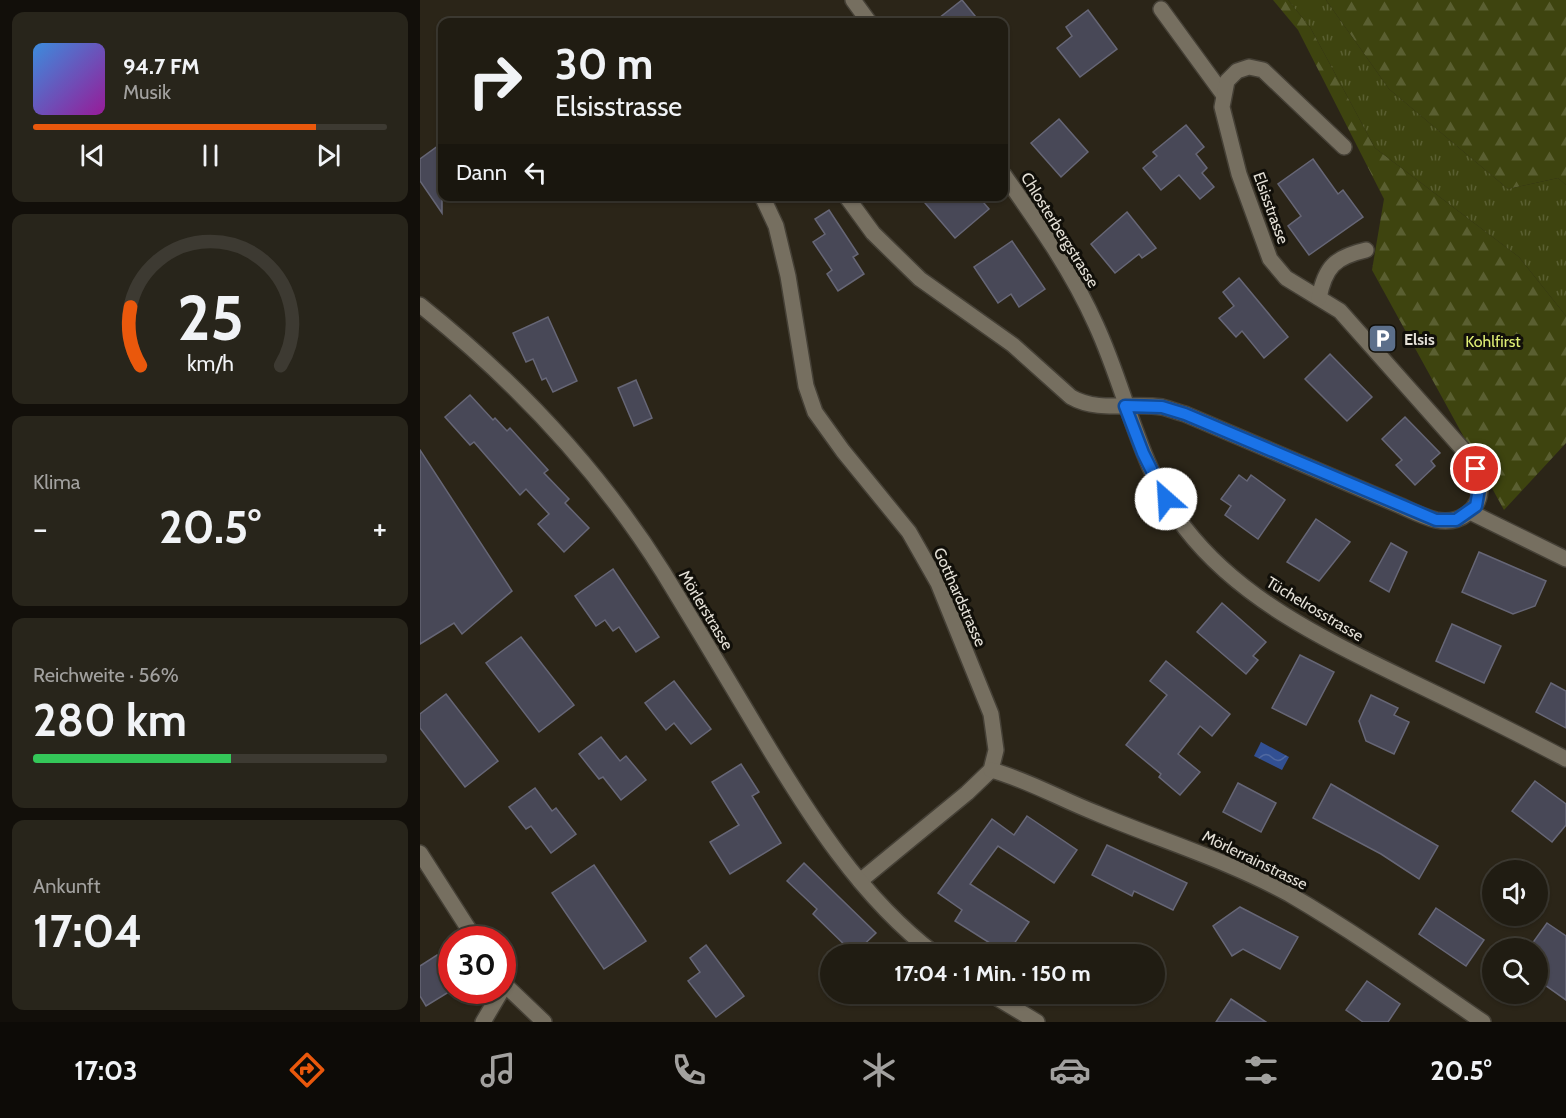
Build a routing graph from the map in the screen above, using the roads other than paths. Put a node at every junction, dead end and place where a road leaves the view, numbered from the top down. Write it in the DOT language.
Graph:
graph roads {
  1 [pos="853,0"];
  2 [pos="1161,9"];
  3 [pos="866,18"];
  4 [pos="1223,94"];
  5 [pos="1344,147"];
  6 [pos="1008,181"];
  7 [pos="764,201"];
  8 [pos="850,201"];
  9 [pos="1366,250"];
  10 [pos="1318,298"];
  11 [pos="420,305"];
  12 [pos="1125,406"];
  13 [pos="1470,512"];
  14 [pos="1566,559"];
  15 [pos="1566,759"];
  16 [pos="991,770"];
  17 [pos="420,853"];
  18 [pos="860,880"];
  19 [pos="467,926"];
  20 [pos="922,944"];
  21 [pos="516,998"];
  22 [pos="493,1004"];
  23 [pos="1007,1004"];
  24 [pos="483,1022"];
  25 [pos="544,1022"];
  26 [pos="1037,1022"];
  27 [pos="1483,1022"];
  1 -- 3 [label="street"];
  2 -- 4 [label="street"];
  4 -- 5 [label="street"];
  4 -- 10 [label="street, Elsisstrasse"];
  6 -- 12 [label="street, Chlosterbergstrasse"];
  7 -- 16 [label="street, Gotthardstrasse"];
  8 -- 12 [label="street"];
  9 -- 10 [label="street"];
  10 -- 13 [label="street, Elsisstrasse"];
  11 -- 18 [label="street, Mörlerstrasse"];
  12 -- 13 [label="street"];
  12 -- 15 [label="street, Tüchelrosstrasse"];
  13 -- 14 [label="street"];
  16 -- 18 [label="street"];
  16 -- 27 [label="street, Mörlerrainstrasse"];
  17 -- 19 [label="street"];
  18 -- 20 [label="street, Mörlerstrasse"];
  21 -- 25 [label="street"];
  22 -- 24 [label="street"];
  23 -- 26 [label="street"];
}
